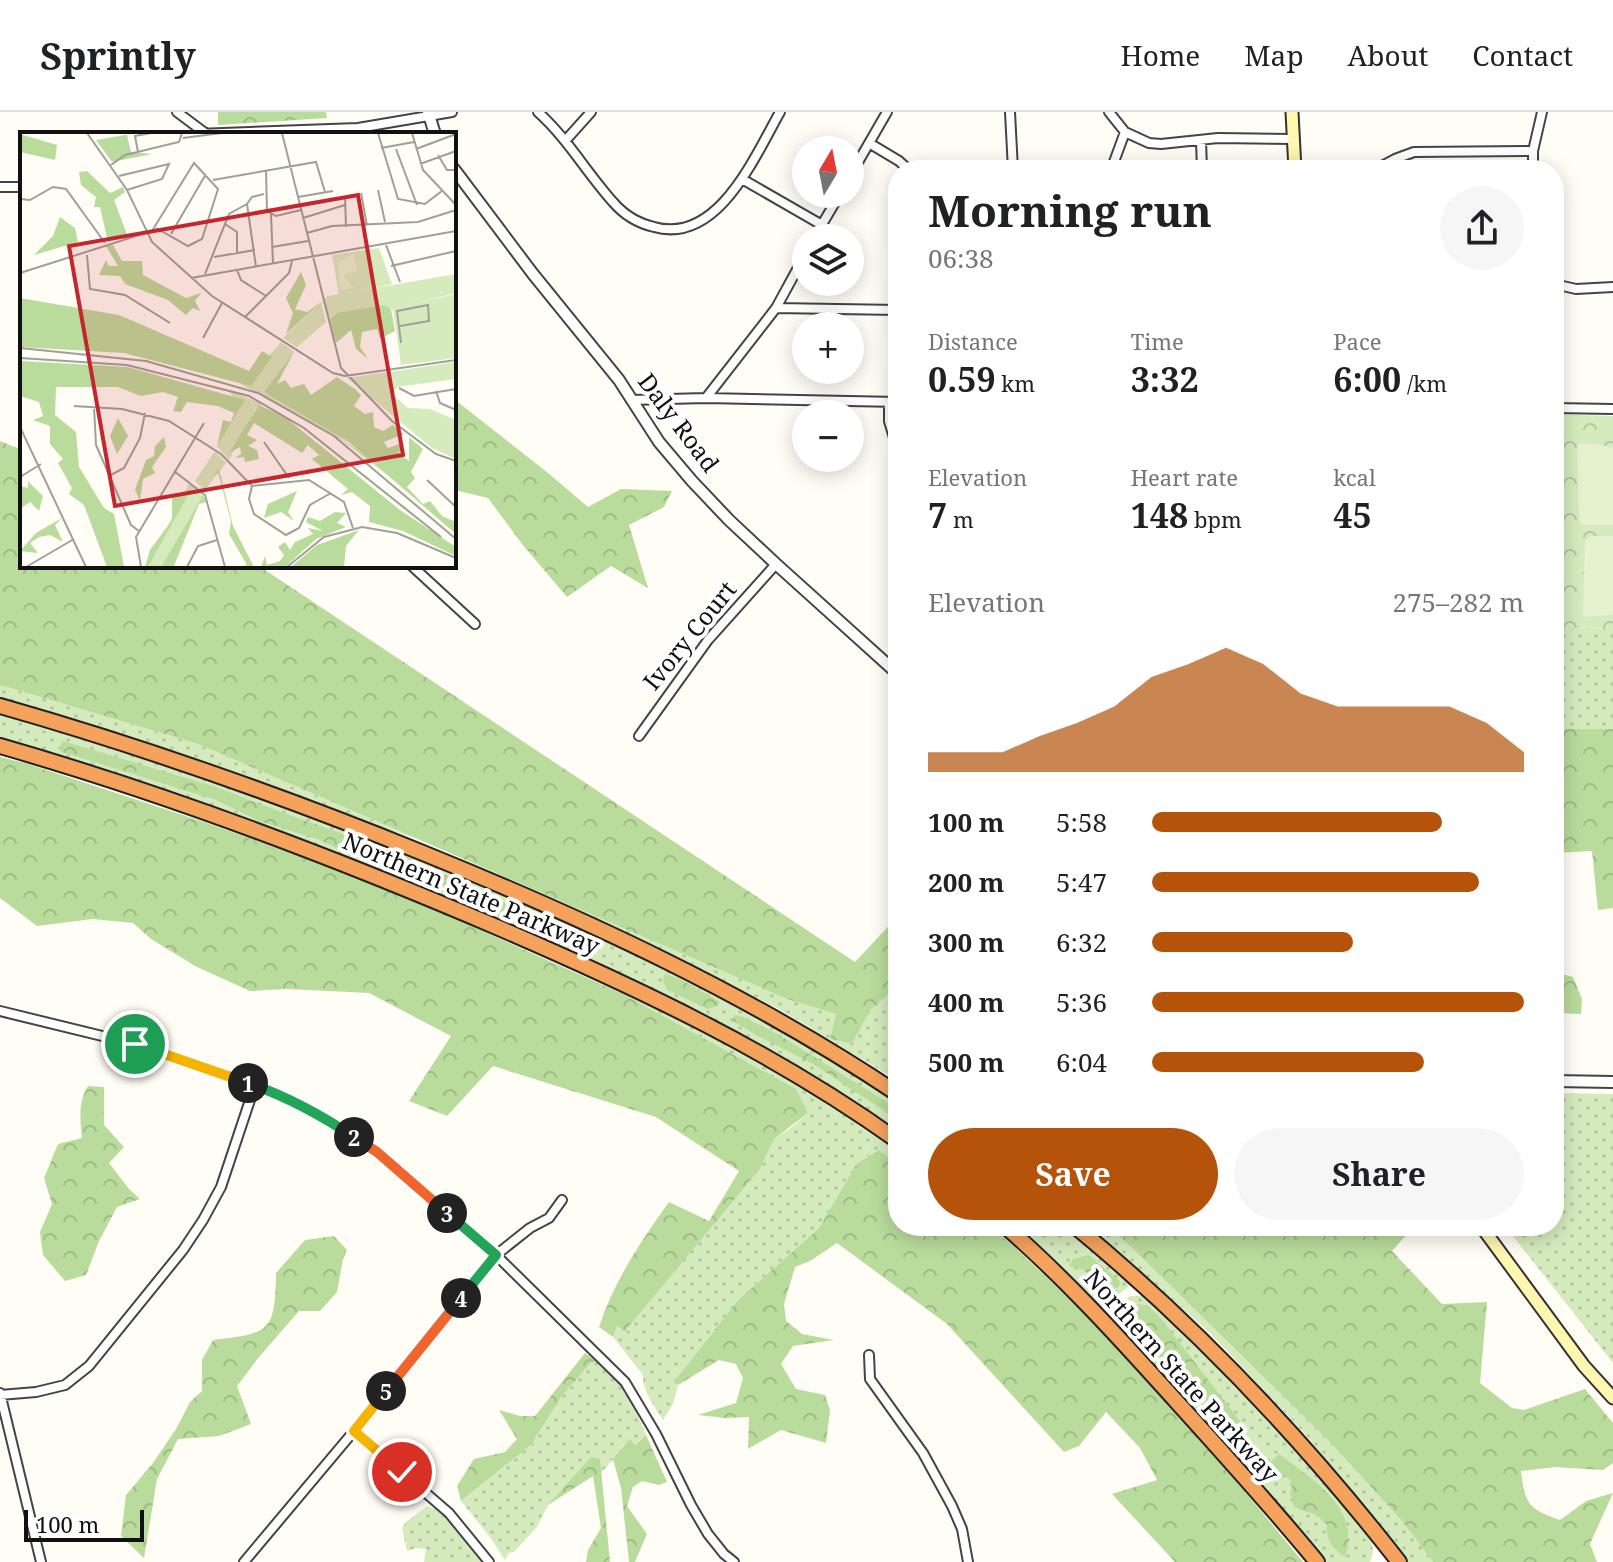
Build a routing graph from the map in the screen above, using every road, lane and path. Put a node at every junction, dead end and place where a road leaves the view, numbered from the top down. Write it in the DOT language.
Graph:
graph roads {
  1 [pos="177,112"];
  2 [pos="452,112"];
  3 [pos="538,112"];
  4 [pos="591,112"];
  5 [pos="780,112"];
  6 [pos="887,112"];
  7 [pos="1010,112"];
  8 [pos="1109,112"];
  9 [pos="1292,112"];
  10 [pos="1542,112"];
  11 [pos="428,114"];
  12 [pos="204,132"];
  13 [pos="236,132"];
  14 [pos="1125,132"];
  15 [pos="1293,139"];
  16 [pos="1201,140"];
  17 [pos="565,141"];
  18 [pos="869,143"];
  19 [pos="1533,151"];
  20 [pos="864,152"];
  21 [pos="897,160"];
  22 [pos="1012,160"];
  23 [pos="1115,160"];
  24 [pos="1202,160"];
  25 [pos="1294,160"];
  26 [pos="1396,160"];
  27 [pos="1533,160"];
  28 [pos="456,172"];
  29 [pos="742,179"];
  30 [pos="820,224"];
  31 [pos="792,279"];
  32 [pos="1564,286"];
  33 [pos="1613,287"];
  34 [pos="776,308"];
  35 [pos="888,310"];
  36 [pos="706,398"];
  37 [pos="631,400"];
  38 [pos="888,402"];
  39 [pos="1564,408"];
  40 [pos="1613,409"];
  41 [pos="776,564"];
  42 [pos="414,568"];
  43 [pos="475,624"];
  44 [pos="888,658"];
  45 [pos="0,706"];
  46 [pos="639,736"];
  47 [pos="0,746"];
  48 [pos="0,1011"];
  49 [pos="1564,1081"];
  50 [pos="1613,1082"];
  51 [pos="255,1085"];
  52 [pos="888,1088"];
  53 [pos="888,1134"];
  54 [pos="562,1200"];
  55 [pos="1016,1236"];
  56 [pos="1086,1236"];
  57 [pos="1488,1236"];
  58 [pos="496,1255"];
  59 [pos="869,1355"];
  60 [pos="0,1394"];
  61 [pos="1613,1398"];
  62 [pos="354,1431"];
  63 [pos="41,1562"];
  64 [pos="244,1562"];
  65 [pos="489,1562"];
  66 [pos="734,1562"];
  67 [pos="968,1562"];
  68 [pos="1317,1562"];
  69 [pos="1399,1562"];
  1 -- 12 [label="street"];
  2 -- 11 [label="street"];
  3 -- 17 [label="street"];
  4 -- 17 [label="street"];
  5 -- 29 [label="street"];
  6 -- 18 [label="street"];
  7 -- 22 [label="street"];
  8 -- 14 [label="street"];
  9 -- 15 [label="main road"];
  10 -- 19 [label="street"];
  11 -- 13 [label="street"];
  14 -- 16 [label="street"];
  14 -- 23 [label="street"];
  15 -- 16 [label="street"];
  15 -- 25 [label="main road"];
  16 -- 24 [label="street"];
  17 -- 29 [label="street"];
  18 -- 20 [label="street"];
  18 -- 21 [label="street"];
  19 -- 26 [label="street"];
  19 -- 27 [label="street"];
  28 -- 37 [label="street, Daly Road"];
  29 -- 30 [label="street"];
  31 -- 34 [label="street"];
  32 -- 33 [label="street"];
  34 -- 35 [label="street"];
  34 -- 36 [label="street"];
  36 -- 37 [label="street"];
  36 -- 38 [label="street"];
  37 -- 41 [label="street, Daly Road"];
  39 -- 40 [label="street"];
  41 -- 44 [label="street, Daly Road"];
  41 -- 46 [label="street, Ivory Court"];
  42 -- 43 [label="street"];
  45 -- 52 [label="highway, Northern State Parkway"];
  47 -- 53 [label="highway, Northern State Parkway"];
  48 -- 51 [label="street"];
  49 -- 50 [label="street"];
  51 -- 58 [label="street"];
  51 -- 60 [label="street"];
  54 -- 58 [label="street"];
  55 -- 68 [label="highway, Northern State Parkway"];
  56 -- 69 [label="highway, Northern State Parkway"];
  57 -- 61 [label="main road"];
  58 -- 62 [label="street"];
  58 -- 66 [label="street"];
  59 -- 67 [label="street"];
  60 -- 63 [label="street"];
  62 -- 64 [label="street"];
  62 -- 65 [label="street"];
}
